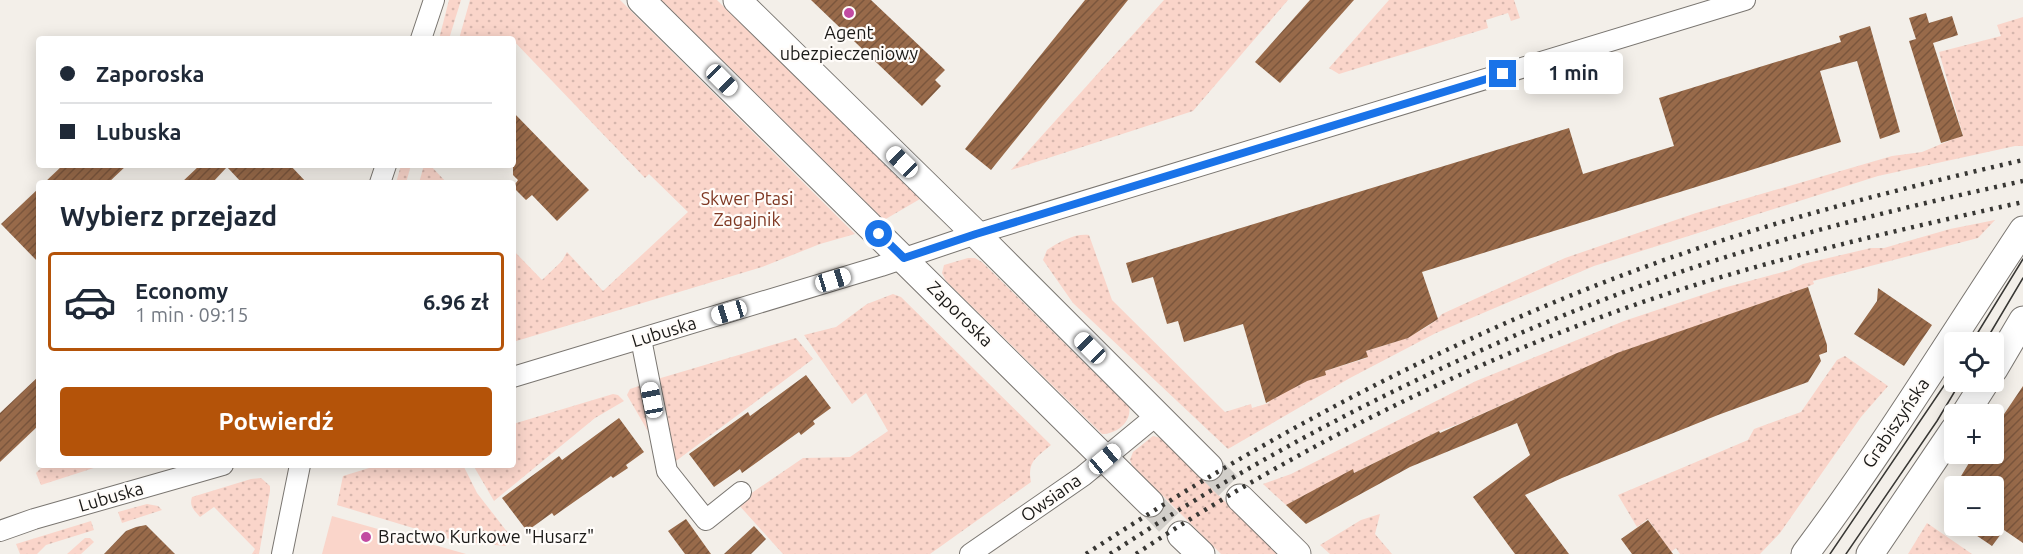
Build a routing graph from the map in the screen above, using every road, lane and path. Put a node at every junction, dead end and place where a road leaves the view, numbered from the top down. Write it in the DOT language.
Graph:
graph roads {
  1 [pos="434,0"];
  2 [pos="641,0"];
  3 [pos="737,0"];
  4 [pos="1745,0"];
  5 [pos="422,36"];
  6 [pos="2023,230"];
  7 [pos="976,234"];
  8 [pos="904,258"];
  9 [pos="2023,320"];
  10 [pos="641,339"];
  11 [pos="2004,352"];
  12 [pos="516,376"];
  13 [pos="1157,416"];
  14 [pos="1944,445"];
  15 [pos="1105,459"];
  16 [pos="1209,467"];
  17 [pos="212,468"];
  18 [pos="299,468"];
  19 [pos="741,492"];
  20 [pos="1240,498"];
  21 [pos="1150,503"];
  22 [pos="0,531"];
  23 [pos="1181,535"];
  24 [pos="282,554"];
  25 [pos="970,554"];
  26 [pos="1201,554"];
  27 [pos="1297,554"];
  28 [pos="1805,554"];
  29 [pos="1870,554"];
  1 -- 5 [label="street"];
  2 -- 8 [label="main road, Zaporoska"];
  3 -- 7 [label="main road"];
  4 -- 7 [label="street, Lubuska"];
  6 -- 28 [label="main road, Grabiszyńska"];
  7 -- 8 [label="street, Lubuska"];
  7 -- 13 [label="main road"];
  8 -- 10 [label="street, Lubuska"];
  8 -- 15 [label="main road, Zaporoska"];
  9 -- 11 [label="main road"];
  10 -- 12 [label="street, Lubuska"];
  10 -- 19 [label="street"];
  13 -- 15 [label="street, Owsiana"];
  13 -- 16 [label="main road"];
  14 -- 29 [label="main road"];
  15 -- 21 [label="main road, Zaporoska"];
  15 -- 25 [label="street, Owsiana"];
  17 -- 22 [label="street, Lubuska"];
  18 -- 24 [label="street"];
  20 -- 27 [label="main road"];
  23 -- 26 [label="main road"];
}
